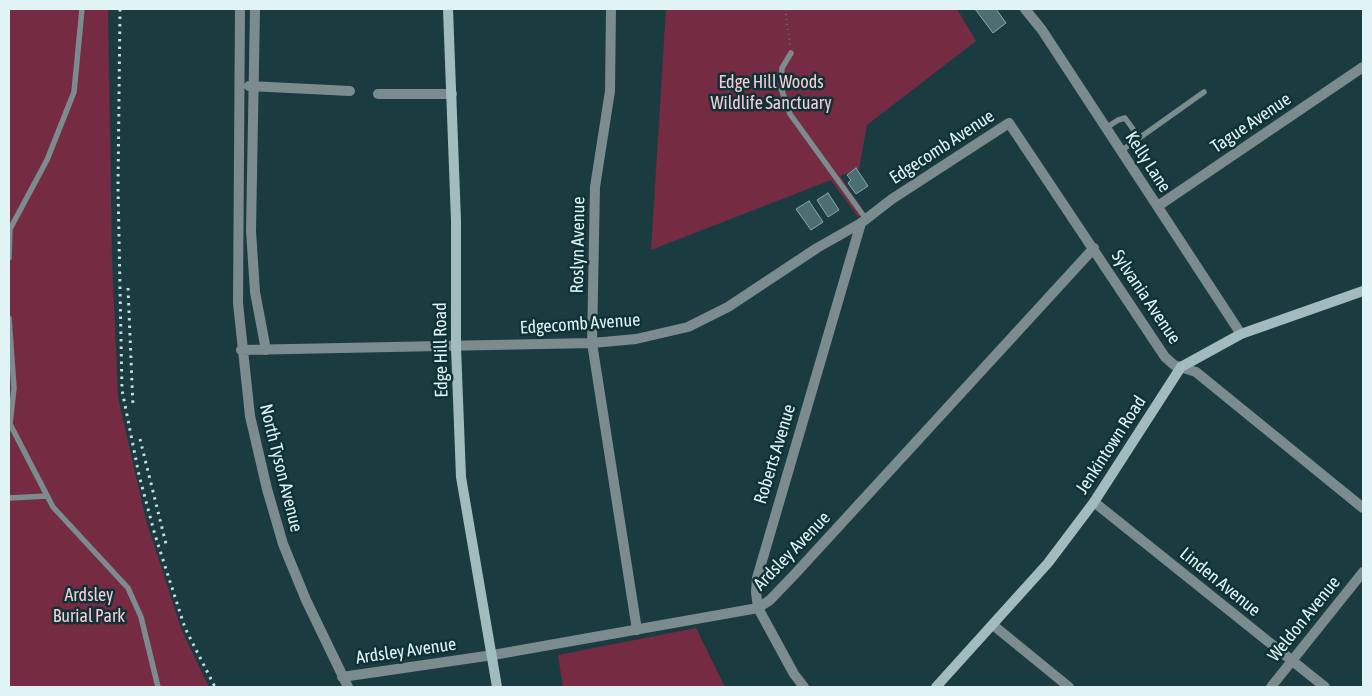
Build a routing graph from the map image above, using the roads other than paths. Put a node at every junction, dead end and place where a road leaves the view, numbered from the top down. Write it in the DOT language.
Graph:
graph roads {
  1 [pos="82,9"];
  2 [pos="240,9"];
  3 [pos="255,9"];
  4 [pos="448,9"];
  5 [pos="611,9"];
  6 [pos="1025,9"];
  7 [pos="791,53"];
  8 [pos="1363,67"];
  9 [pos="239,85"];
  10 [pos="254,86"];
  11 [pos="350,92"];
  12 [pos="1204,92"];
  13 [pos="378,94"];
  14 [pos="452,94"];
  15 [pos="1009,123"];
  16 [pos="1106,128"];
  17 [pos="1134,141"];
  18 [pos="1122,151"];
  19 [pos="1158,206"];
  20 [pos="251,210"];
  21 [pos="863,221"];
  22 [pos="10,230"];
  23 [pos="237,243"];
  24 [pos="1094,248"];
  25 [pos="9,258"];
  26 [pos="1363,291"];
  27 [pos="9,318"];
  28 [pos="1241,334"];
  29 [pos="592,343"];
  30 [pos="456,346"];
  31 [pos="242,350"];
  32 [pos="266,350"];
  33 [pos="1182,367"];
  34 [pos="9,426"];
  35 [pos="47,496"];
  36 [pos="9,498"];
  37 [pos="1094,502"];
  38 [pos="1363,508"];
  39 [pos="1363,572"];
  40 [pos="758,608"];
  41 [pos="993,626"];
  42 [pos="637,630"];
  43 [pos="493,655"];
  44 [pos="1292,660"];
  45 [pos="342,676"];
  46 [pos="158,687"];
  47 [pos="348,687"];
  48 [pos="497,687"];
  49 [pos="804,687"];
  50 [pos="936,687"];
  51 [pos="1069,687"];
  52 [pos="1270,687"];
  53 [pos="1325,687"];
  1 -- 22 [label="lane"];
  2 -- 9 [label="street, North Tyson Avenue"];
  3 -- 10 [label="street, North Tyson Avenue"];
  4 -- 14 [label="street, Edge Hill Road"];
  5 -- 29 [label="street, Roslyn Avenue"];
  6 -- 16 [label="street, Kelly Lane"];
  7 -- 21 [label="lane"];
  8 -- 19 [label="street, Tague Avenue"];
  9 -- 10 [label="street"];
  9 -- 23 [label="street, North Tyson Avenue"];
  10 -- 11 [label="street"];
  10 -- 20 [label="street, North Tyson Avenue"];
  12 -- 17 [label="lane"];
  13 -- 14 [label="street"];
  14 -- 30 [label="street, Edge Hill Road"];
  15 -- 21 [label="street, Edgecomb Avenue"];
  15 -- 24 [label="street, Sylvania Avenue"];
  16 -- 17 [label="lane"];
  16 -- 18 [label="street, Kelly Lane"];
  17 -- 18 [label="lane"];
  18 -- 19 [label="street, Kelly Lane"];
  19 -- 28 [label="street, Kelly Lane"];
  20 -- 23 [label="street, North Tyson Avenue"];
  20 -- 32 [label="street, North Tyson Avenue"];
  21 -- 29 [label="street, Edgecomb Avenue"];
  21 -- 40 [label="street, Roberts Avenue"];
  22 -- 25 [label="lane"];
  23 -- 31 [label="street, North Tyson Avenue"];
  24 -- 33 [label="street, Sylvania Avenue"];
  24 -- 40 [label="street, Ardsley Avenue"];
  26 -- 28 [label="street, Jenkintown Road"];
  27 -- 34 [label="lane"];
  28 -- 33 [label="street, Jenkintown Road"];
  29 -- 30 [label="street, Edgecomb Avenue"];
  29 -- 42 [label="street, Roslyn Avenue"];
  30 -- 32 [label="street, Edgecomb Avenue"];
  30 -- 43 [label="street, Edge Hill Road"];
  31 -- 32 [label="street, Edgecomb Avenue"];
  31 -- 45 [label="street, North Tyson Avenue"];
  33 -- 37 [label="street, Jenkintown Road"];
  33 -- 38 [label="street, Sylvania Avenue"];
  34 -- 35 [label="lane"];
  35 -- 36 [label="lane"];
  35 -- 46 [label="lane"];
  37 -- 41 [label="street, Jenkintown Road"];
  37 -- 44 [label="street, Linden Avenue"];
  39 -- 44 [label="street, Weldon Avenue"];
  40 -- 42 [label="street, Ardsley Avenue"];
  40 -- 49 [label="street, Roberts Avenue"];
  41 -- 50 [label="street, Jenkintown Road"];
  41 -- 51 [label="street"];
  42 -- 43 [label="street, Ardsley Avenue"];
  43 -- 45 [label="street, Ardsley Avenue"];
  43 -- 48 [label="street, Edge Hill Road"];
  44 -- 52 [label="street, Weldon Avenue"];
  44 -- 53 [label="street, Linden Avenue"];
  45 -- 47 [label="street, North Tyson Avenue"];
}
